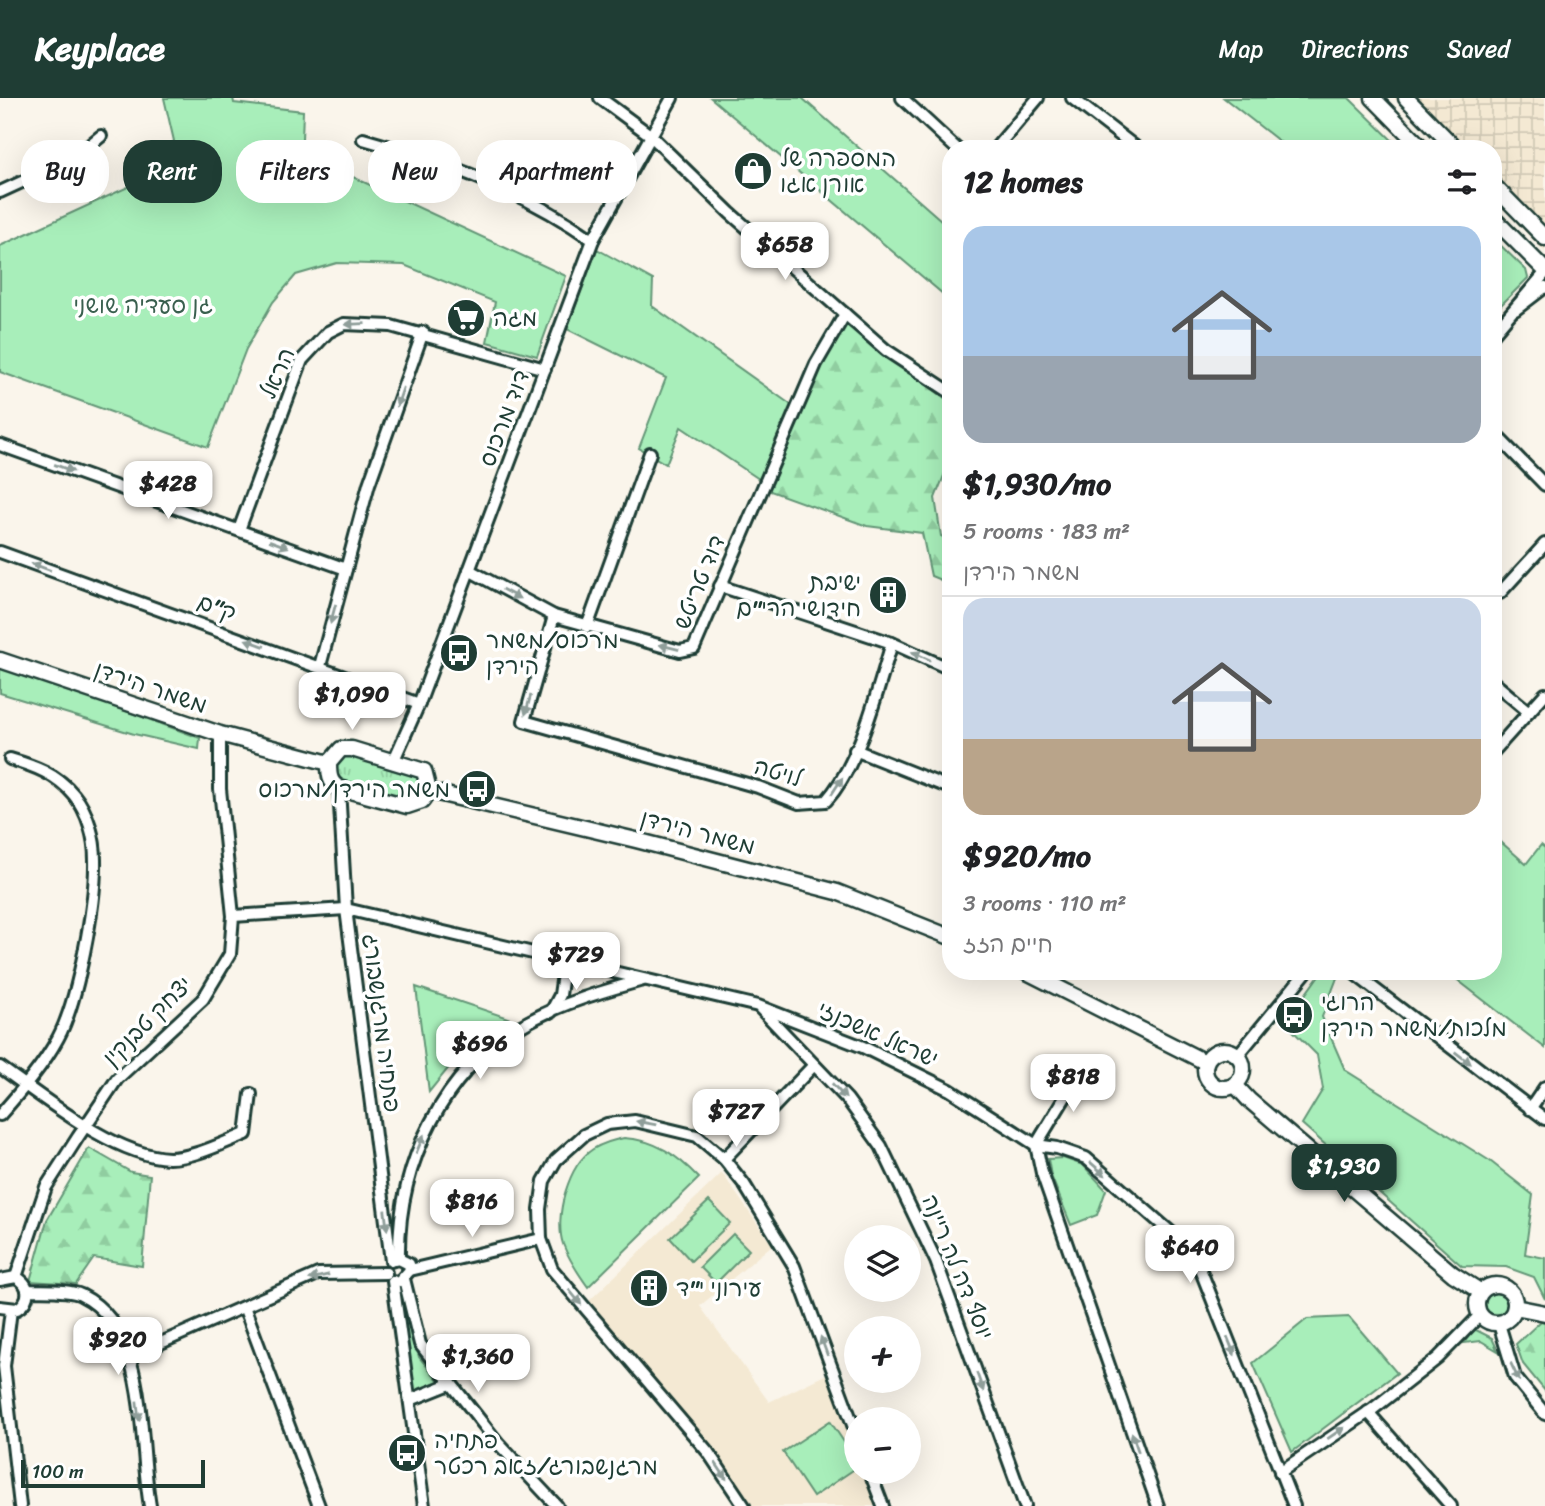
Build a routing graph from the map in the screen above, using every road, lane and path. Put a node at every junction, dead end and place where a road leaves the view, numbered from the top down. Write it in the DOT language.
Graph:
graph roads {
  1 [pos="600,98"];
  2 [pos="672,98"];
  3 [pos="902,98"];
  4 [pos="1038,98"];
  5 [pos="1072,98"];
  6 [pos="1373,98"];
  7 [pos="1406,98"];
  8 [pos="650,135"];
  9 [pos="101,136"];
  10 [pos="363,139"];
  11 [pos="947,140"];
  12 [pos="1003,140"];
  13 [pos="1126,140"];
  14 [pos="1414,140"];
  15 [pos="1447,140"];
  16 [pos="0,192"];
  17 [pos="1502,194"];
  18 [pos="1502,227"];
  19 [pos="1545,238"];
  20 [pos="593,240"];
  21 [pos="1545,272"];
  22 [pos="1545,287"];
  23 [pos="1515,310"];
  24 [pos="845,314"];
  25 [pos="1502,324"];
  26 [pos="423,332"];
  27 [pos="545,369"];
  28 [pos="942,387"];
  29 [pos="1502,441"];
  30 [pos="0,445"];
  31 [pos="650,453"];
  32 [pos="1545,485"];
  33 [pos="239,530"];
  34 [pos="1545,544"];
  35 [pos="0,552"];
  36 [pos="346,569"];
  37 [pos="469,570"];
  38 [pos="720,586"];
  39 [pos="1502,591"];
  40 [pos="554,616"];
  41 [pos="587,626"];
  42 [pos="892,643"];
  43 [pos="0,660"];
  44 [pos="942,665"];
  45 [pos="320,666"];
  46 [pos="1502,690"];
  47 [pos="1545,694"];
  48 [pos="419,704"];
  49 [pos="1529,712"];
  50 [pos="220,734"];
  51 [pos="1502,742"];
  52 [pos="855,750"];
  53 [pos="10,759"];
  54 [pos="393,762"];
  55 [pos="329,764"];
  56 [pos="942,785"];
  57 [pos="339,788"];
  58 [pos="429,791"];
  59 [pos="346,909"];
  60 [pos="233,916"];
  61 [pos="942,934"];
  62 [pos="565,960"];
  63 [pos="646,980"];
  64 [pos="1043,980"];
  65 [pos="1300,980"];
  66 [pos="1363,980"];
  67 [pos="758,1006"];
  68 [pos="551,1012"];
  69 [pos="1238,1055"];
  70 [pos="1205,1062"];
  71 [pos="814,1065"];
  72 [pos="1084,1066"];
  73 [pos="0,1067"];
  74 [pos="1235,1084"];
  75 [pos="26,1086"];
  76 [pos="1545,1087"];
  77 [pos="251,1094"];
  78 [pos="1530,1110"];
  79 [pos="0,1115"];
  80 [pos="1545,1119"];
  81 [pos="88,1125"];
  82 [pos="1036,1145"];
  83 [pos="724,1159"];
  84 [pos="541,1238"];
  85 [pos="395,1260"];
  86 [pos="398,1276"];
  87 [pos="16,1277"];
  88 [pos="0,1280"];
  89 [pos="27,1290"];
  90 [pos="1481,1292"];
  91 [pos="1515,1307"];
  92 [pos="5,1308"];
  93 [pos="245,1309"];
  94 [pos="1545,1313"];
  95 [pos="1480,1315"];
  96 [pos="1499,1324"];
  97 [pos="131,1356"];
  98 [pos="450,1384"];
  99 [pos="410,1400"];
  100 [pos="846,1407"];
  101 [pos="1368,1412"];
  102 [pos="1545,1413"];
  103 [pos="6,1439"];
  104 [pos="1280,1472"];
  105 [pos="875,1484"];
  106 [pos="20,1506"];
  107 [pos="150,1506"];
  108 [pos="319,1506"];
  109 [pos="424,1506"];
  110 [pos="556,1506"];
  111 [pos="744,1506"];
  112 [pos="883,1506"];
  113 [pos="1025,1506"];
  114 [pos="1158,1506"];
  115 [pos="1294,1506"];
  116 [pos="1451,1506"];
  1 -- 8 [label="street"];
  2 -- 8 [label="street, דוד מרכוס"];
  3 -- 11 [label="street"];
  4 -- 12 [label="street"];
  5 -- 13 [label="street"];
  6 -- 14 [label="street"];
  7 -- 15 [label="street"];
  8 -- 20 [label="street, דוד מרכוס"];
  8 -- 24 [label="street"];
  9 -- 16 [label="street"];
  10 -- 20 [label="street"];
  17 -- 19 [label="street"];
  18 -- 21 [label="street"];
  20 -- 27 [label="street, דוד מרכוס"];
  21 -- 23 [label="street"];
  22 -- 23 [label="street"];
  23 -- 25 [label="street"];
  24 -- 28 [label="street"];
  24 -- 38 [label="street, דוד טריטש"];
  26 -- 27 [label="street, הראל"];
  26 -- 33 [label="street, הראל, one-way"];
  26 -- 36 [label="street, one-way"];
  27 -- 37 [label="street, דוד מרכוס"];
  29 -- 32 [label="street"];
  30 -- 33 [label="street, one-way"];
  31 -- 41 [label="street"];
  33 -- 36 [label="street, one-way"];
  34 -- 39 [label="street"];
  45 -- 35 [label="street, ק\"ם, one-way"];
  36 -- 45 [label="street, one-way"];
  37 -- 40 [label="street, דוד טריטש, one-way"];
  37 -- 48 [label="street, דוד מרכוס"];
  38 -- 41 [label="street, דוד טריטש, one-way"];
  38 -- 42 [label="street"];
  40 -- 41 [label="street, דוד טריטש"];
  40 -- 52 [label="street, לויטה, one-way"];
  44 -- 42 [label="street, one-way"];
  42 -- 52 [label="street, לויטה"];
  43 -- 50 [label="street, משמר הירדן"];
  45 -- 48 [label="street, ק\"ם"];
  46 -- 49 [label="street"];
  47 -- 49 [label="street"];
  48 -- 54 [label="street, דוד מרכוס"];
  49 -- 51 [label="street"];
  50 -- 55 [label="street, משמר הירדן"];
  50 -- 60 [label="street, יצחק טבנקין"];
  52 -- 56 [label="street"];
  53 -- 75 [label="street"];
  54 -- 55 [label="street"];
  54 -- 58 [label="street"];
  55 -- 57 [label="street"];
  57 -- 58 [label="street"];
  57 -- 59 [label="street, פתחיה מרגנשבורג"];
  58 -- 61 [label="street, משמר הירדן"];
  59 -- 60 [label="street, ישראל אשכנזי"];
  59 -- 62 [label="street, ישראל אשכנזי"];
  59 -- 85 [label="street, פתחיה מרגנשבורג, one-way"];
  60 -- 81 [label="street, יצחק טבנקין"];
  62 -- 63 [label="street, ישראל אשכנזי"];
  62 -- 68 [label="street"];
  63 -- 67 [label="street, ישראל אשכנזי"];
  63 -- 68 [label="street"];
  64 -- 70 [label="street"];
  65 -- 69 [label="street"];
  66 -- 78 [label="street, one-way"];
  67 -- 71 [label="street, יוסף דה לה ריינה"];
  67 -- 82 [label="street, ישראל אשכנזי"];
  85 -- 68 [label="street, one-way"];
  69 -- 70 [label="street"];
  69 -- 74 [label="street"];
  70 -- 74 [label="street"];
  71 -- 83 [label="street"];
  71 -- 113 [label="street, יוסף דה לה ריינה, one-way"];
  72 -- 82 [label="street"];
  73 -- 75 [label="street"];
  74 -- 90 [label="street"];
  75 -- 79 [label="street"];
  75 -- 81 [label="street"];
  76 -- 78 [label="street"];
  77 -- 81 [label="street"];
  78 -- 80 [label="street"];
  81 -- 87 [label="street, יצחק טבנקין"];
  82 -- 104 [label="street, ישראל אשכנזי, one-way"];
  114 -- 82 [label="street, one-way"];
  83 -- 84 [label="street, one-way"];
  100 -- 83 [label="street, one-way"];
  84 -- 86 [label="street"];
  84 -- 111 [label="street, one-way"];
  85 -- 86 [label="street"];
  85 -- 86 [label="street"];
  86 -- 93 [label="street, one-way"];
  86 -- 98 [label="street"];
  86 -- 99 [label="street"];
  87 -- 88 [label="street"];
  87 -- 89 [label="street"];
  89 -- 92 [label="street"];
  89 -- 97 [label="street"];
  90 -- 91 [label="street"];
  90 -- 95 [label="street"];
  91 -- 94 [label="street"];
  91 -- 96 [label="street"];
  92 -- 103 [label="street"];
  93 -- 97 [label="street"];
  93 -- 108 [label="street"];
  95 -- 96 [label="street"];
  95 -- 101 [label="street"];
  96 -- 102 [label="street, one-way"];
  97 -- 107 [label="street, one-way"];
  98 -- 99 [label="street"];
  98 -- 110 [label="street"];
  99 -- 109 [label="street"];
  104 -- 101 [label="street, one-way"];
  101 -- 116 [label="street"];
  103 -- 106 [label="street"];
  104 -- 115 [label="street, ישראל אשכנזי"];
  105 -- 112 [label="street"];
}
